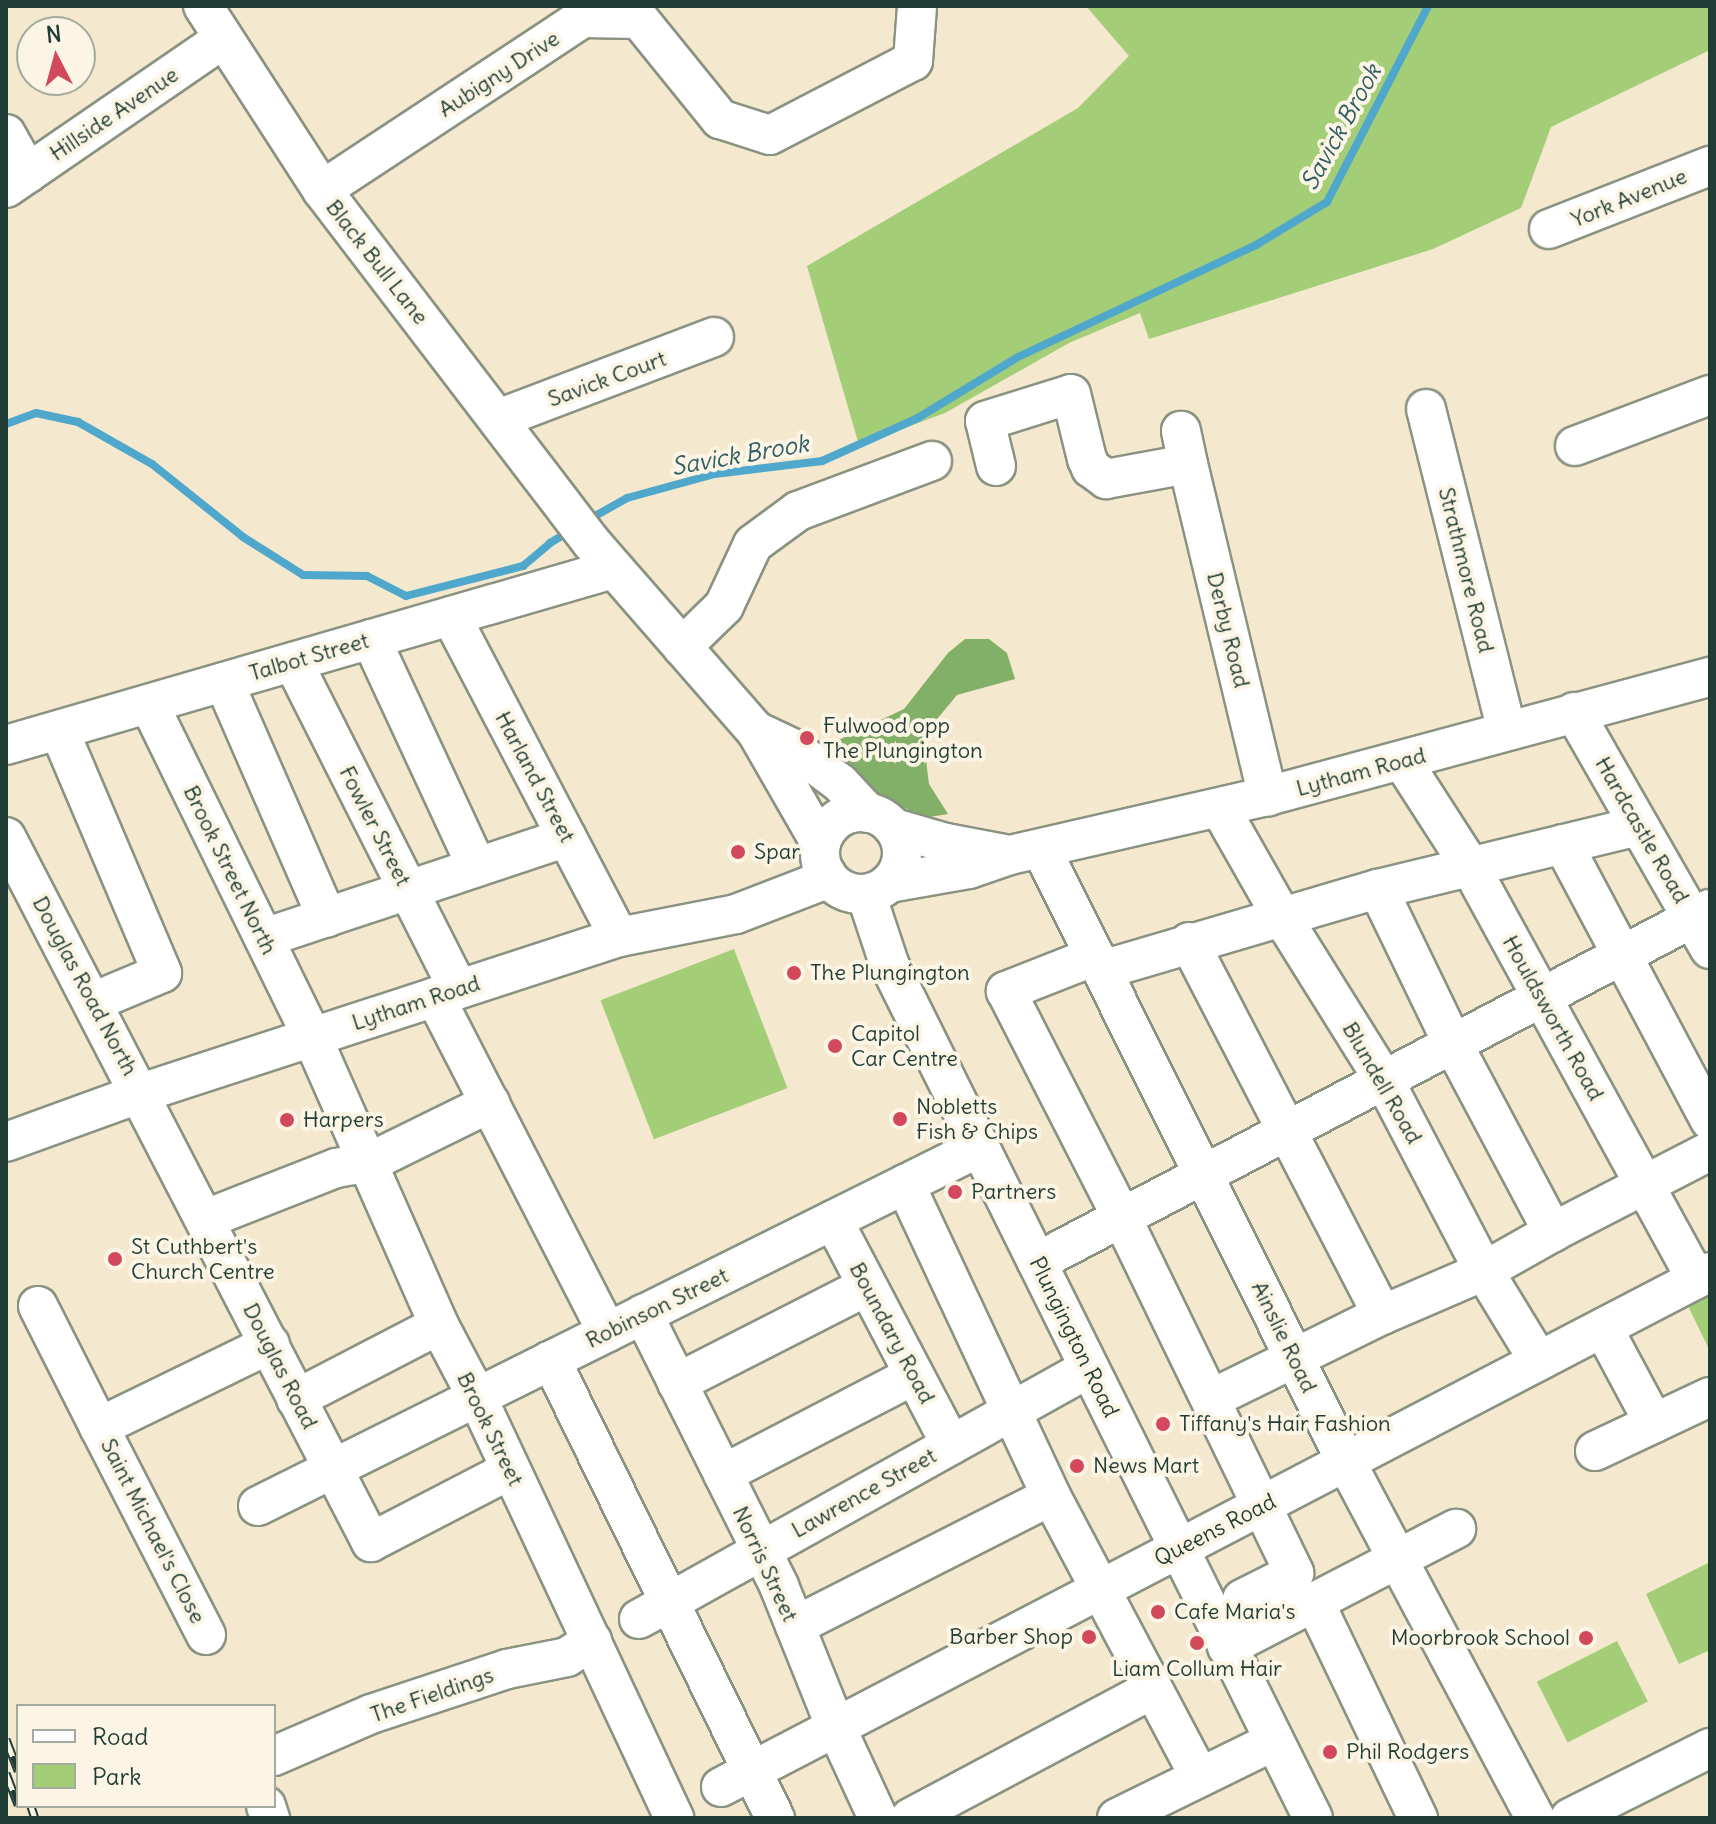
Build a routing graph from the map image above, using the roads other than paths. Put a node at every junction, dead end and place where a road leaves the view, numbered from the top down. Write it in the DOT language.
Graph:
graph roads {
  1 [pos="203,6"];
  2 [pos="917,6"];
  3 [pos="223,39"];
  4 [pos="6,134"];
  5 [pos="1710,166"];
  6 [pos="17,181"];
  7 [pos="322,190"];
  8 [pos="1549,229"];
  9 [pos="714,337"];
  10 [pos="1710,395"];
  11 [pos="1426,409"];
  12 [pos="498,419"];
  13 [pos="1575,446"];
  14 [pos="932,461"];
  15 [pos="996,466"];
  16 [pos="602,556"];
  17 [pos="451,616"];
  18 [pos="371,639"];
  19 [pos="682,647"];
  20 [pos="293,662"];
  21 [pos="1710,677"];
  22 [pos="224,682"];
  23 [pos="149,704"];
  24 [pos="1574,712"];
  25 [pos="59,730"];
  26 [pos="756,731"];
  27 [pos="1507,731"];
  28 [pos="6,745"];
  29 [pos="1403,762"];
  30 [pos="1268,796"];
  31 [pos="1220,808"];
  32 [pos="881,820"];
  33 [pos="1639,826"];
  34 [pos="6,837"];
  35 [pos="567,837"];
  36 [pos="1563,844"];
  37 [pos="1026,852"];
  38 [pos="823,859"];
  39 [pos="1470,866"];
  40 [pos="477,867"];
  41 [pos="878,889"];
  42 [pos="1378,889"];
  43 [pos="408,890"];
  44 [pos="1282,917"];
  45 [pos="327,918"];
  46 [pos="1704,925"];
  47 [pos="619,937"];
  48 [pos="264,938"];
  49 [pos="1189,942"];
  50 [pos="1622,956"];
  51 [pos="1098,963"];
  52 [pos="447,993"];
  53 [pos="1542,998"];
  54 [pos="93,1002"];
  55 [pos="312,1037"];
  56 [pos="1454,1046"];
  57 [pos="1384,1080"];
  58 [pos="141,1093"];
  59 [pos="490,1103"];
  60 [pos="1710,1120"];
  61 [pos="1287,1130"];
  62 [pos="6,1142"];
  63 [pos="980,1147"];
  64 [pos="1710,1151"];
  65 [pos="370,1162"];
  66 [pos="1203,1173"];
  67 [pos="905,1184"];
  68 [pos="1644,1185"];
  69 [pos="1121,1216"];
  70 [pos="206,1219"];
  71 [pos="833,1220"];
  72 [pos="1553,1232"];
  73 [pos="1037,1262"];
  74 [pos="1484,1271"];
  75 [pos="1703,1276"];
  76 [pos="867,1286"];
  77 [pos="38,1306"];
  78 [pos="643,1314"];
  79 [pos="1382,1315"];
  80 [pos="439,1325"];
  81 [pos="1603,1328"];
  82 [pos="607,1332"];
  83 [pos="270,1344"];
  84 [pos="1294,1358"];
  85 [pos="551,1360"];
  86 [pos="1539,1361"];
  87 [pos="1089,1368"];
  88 [pos="914,1375"];
  89 [pos="677,1383"];
  90 [pos="477,1397"];
  91 [pos="1710,1397"];
  92 [pos="296,1399"];
  93 [pos="1211,1399"];
  94 [pos="1010,1412"];
  95 [pos="1654,1423"];
  96 [pos="99,1427"];
  97 [pos="951,1445"];
  98 [pos="1595,1451"];
  99 [pos="1346,1462"];
  100 [pos="333,1468"];
  101 [pos="510,1470"];
  102 [pos="723,1474"];
  103 [pos="1051,1496"];
  104 [pos="1263,1505"];
  105 [pos="258,1506"];
  106 [pos="1456,1529"];
  107 [pos="1179,1549"];
  108 [pos="761,1550"];
  109 [pos="1397,1559"];
  110 [pos="1101,1589"];
  111 [pos="1242,1599"];
  112 [pos="1314,1601"];
  113 [pos="653,1610"];
  114 [pos="795,1626"];
  115 [pos="206,1635"];
  116 [pos="592,1641"];
  117 [pos="1227,1647"];
  118 [pos="1153,1689"];
  119 [pos="835,1725"];
  120 [pos="1274,1741"];
  121 [pos="1710,1748"];
  122 [pos="276,1755"];
  123 [pos="1200,1777"];
  124 [pos="737,1779"];
  125 [pos="674,1818"];
  126 [pos="775,1818"];
  127 [pos="878,1818"];
  128 [pos="910,1818"];
  129 [pos="1117,1818"];
  130 [pos="1313,1818"];
  131 [pos="1418,1818"];
  132 [pos="1535,1818"];
  133 [pos="1570,1818"];
  1 -- 3 [label="street, Black Bull Lane"];
  2 -- 7 [label="street, Aubigny Drive"];
  3 -- 6 [label="street, Hillside Avenue"];
  3 -- 7 [label="street, Black Bull Lane"];
  4 -- 6 [label="street"];
  5 -- 8 [label="street, York Avenue"];
  7 -- 12 [label="street, Black Bull Lane"];
  9 -- 12 [label="street, Savick Court"];
  10 -- 13 [label="street"];
  11 -- 27 [label="street, Strathmore Road"];
  12 -- 16 [label="street, Black Bull Lane"];
  14 -- 19 [label="street"];
  15 -- 30 [label="street, Derby Road"];
  16 -- 17 [label="street, Talbot Street"];
  16 -- 19 [label="street"];
  17 -- 18 [label="street, Talbot Street"];
  17 -- 35 [label="street, Harland Street"];
  18 -- 20 [label="street, Talbot Street"];
  18 -- 40 [label="street"];
  19 -- 26 [label="street"];
  20 -- 22 [label="street, Talbot Street"];
  20 -- 43 [label="street, Fowler Street"];
  21 -- 24 [label="street, Lytham Road"];
  22 -- 23 [label="street, Talbot Street"];
  22 -- 45 [label="street"];
  23 -- 25 [label="street, Talbot Street"];
  23 -- 48 [label="street, Brook Street North"];
  24 -- 27 [label="street, Lytham Road"];
  24 -- 33 [label="street, Hardcastle Road"];
  25 -- 28 [label="street, Talbot Street"];
  25 -- 54 [label="street"];
  26 -- 32 [label="street"];
  26 -- 38 [label="street"];
  27 -- 29 [label="street, Lytham Road"];
  29 -- 30 [label="street, Lytham Road"];
  29 -- 39 [label="street, Houldsworth Road"];
  30 -- 31 [label="street, Lytham Road"];
  31 -- 37 [label="street, Lytham Road"];
  31 -- 44 [label="street, Blundell Road"];
  32 -- 37 [label="street, Lytham Road"];
  32 -- 38 [label="street"];
  32 -- 41 [label="street"];
  33 -- 36 [label="street"];
  33 -- 46 [label="street, Hardcastle Road"];
  34 -- 54 [label="street, Douglas Road North"];
  35 -- 40 [label="street"];
  35 -- 47 [label="street, Harland Street"];
  36 -- 39 [label="street"];
  36 -- 50 [label="street"];
  37 -- 41 [label="street, Lytham Road"];
  37 -- 51 [label="street, Ainslie Road"];
  38 -- 41 [label="street"];
  38 -- 47 [label="street, Lytham Road"];
  39 -- 42 [label="street"];
  39 -- 53 [label="street, Houldsworth Road"];
  40 -- 43 [label="street"];
  41 -- 63 [label="street, Plungington Road"];
  42 -- 44 [label="street"];
  42 -- 56 [label="street"];
  43 -- 45 [label="street"];
  43 -- 52 [label="street, Fowler Street"];
  44 -- 49 [label="street"];
  44 -- 57 [label="street, Blundell Road"];
  45 -- 48 [label="street"];
  46 -- 50 [label="street"];
  47 -- 52 [label="street, Lytham Road"];
  48 -- 55 [label="street, Brook Street North"];
  49 -- 51 [label="street"];
  49 -- 61 [label="street"];
  50 -- 53 [label="street"];
  50 -- 60 [label="street"];
  51 -- 66 [label="street, Ainslie Road"];
  51 -- 69 [label="street"];
  52 -- 55 [label="street, Lytham Road"];
  52 -- 59 [label="street"];
  53 -- 56 [label="street"];
  53 -- 68 [label="street, Houldsworth Road"];
  54 -- 58 [label="street, Douglas Road North"];
  55 -- 58 [label="street, Lytham Road"];
  55 -- 65 [label="street, Brook Street"];
  56 -- 57 [label="street"];
  56 -- 72 [label="street"];
  57 -- 61 [label="street"];
  57 -- 74 [label="street, Blundell Road"];
  58 -- 62 [label="street, Lytham Road"];
  58 -- 70 [label="street, Douglas Road"];
  59 -- 65 [label="street"];
  59 -- 82 [label="street"];
  61 -- 66 [label="street"];
  61 -- 79 [label="street"];
  63 -- 67 [label="street, Robinson Street"];
  63 -- 73 [label="street, Plungington Road"];
  64 -- 68 [label="street"];
  65 -- 70 [label="street"];
  65 -- 80 [label="street, Brook Street"];
  66 -- 69 [label="street"];
  66 -- 84 [label="street, Ainslie Road"];
  67 -- 71 [label="street, Robinson Street"];
  67 -- 94 [label="street"];
  68 -- 72 [label="street"];
  68 -- 75 [label="street, Houldsworth Road"];
  69 -- 73 [label="street"];
  69 -- 93 [label="street"];
  70 -- 83 [label="street, Douglas Road"];
  71 -- 76 [label="street, Boundary Road"];
  71 -- 78 [label="street, Robinson Street"];
  72 -- 74 [label="street"];
  73 -- 87 [label="street, Plungington Road"];
  74 -- 79 [label="street"];
  74 -- 86 [label="street, Blundell Road"];
  75 -- 81 [label="street, Queens Road"];
  76 -- 88 [label="street, Boundary Road"];
  76 -- 89 [label="street"];
  77 -- 96 [label="street, Saint Michael's Close"];
  78 -- 82 [label="street, Robinson Street"];
  78 -- 89 [label="street, Norris Street"];
  79 -- 84 [label="street"];
  80 -- 90 [label="street, Brook Street"];
  80 -- 92 [label="street"];
  81 -- 86 [label="street, Queens Road"];
  81 -- 95 [label="street"];
  82 -- 85 [label="street, Robinson Street"];
  83 -- 92 [label="street, Douglas Road"];
  83 -- 96 [label="street, Saint Michael's Close"];
  84 -- 93 [label="street"];
  84 -- 99 [label="street, Ainslie Road"];
  85 -- 90 [label="street, Robinson Street"];
  85 -- 113 [label="street"];
  86 -- 99 [label="street, Queens Road"];
  87 -- 94 [label="street, Lawrence Street"];
  87 -- 107 [label="street, Plungington Road"];
  88 -- 97 [label="street, Boundary Road"];
  88 -- 102 [label="street"];
  89 -- 102 [label="street, Norris Street"];
  90 -- 100 [label="street, Robinson Street"];
  90 -- 101 [label="street, Brook Street"];
  91 -- 95 [label="street"];
  92 -- 100 [label="street, Douglas Road"];
  93 -- 104 [label="street"];
  94 -- 97 [label="street, Lawrence Street"];
  94 -- 103 [label="street"];
  95 -- 98 [label="street"];
  96 -- 115 [label="street, Saint Michael's Close"];
  97 -- 108 [label="street, Lawrence Street"];
  99 -- 104 [label="street, Queens Road"];
  99 -- 109 [label="street, Ainslie Road"];
  100 -- 101 [label="street, Douglas Road"];
  100 -- 105 [label="street, Robinson Street"];
  101 -- 116 [label="street, Brook Street"];
  102 -- 108 [label="street, Norris Street"];
  103 -- 110 [label="street"];
  103 -- 114 [label="street"];
  104 -- 107 [label="street, Queens Road"];
  104 -- 111 [label="street"];
  106 -- 109 [label="street"];
  107 -- 110 [label="street, Queens Road"];
  107 -- 117 [label="street, Plungington Road"];
  108 -- 113 [label="street, Lawrence Street"];
  108 -- 114 [label="street, Norris Street"];
  109 -- 112 [label="street"];
  109 -- 132 [label="street, Ainslie Road"];
  110 -- 118 [label="street"];
  110 -- 119 [label="street, Queens Road"];
  112 -- 117 [label="street"];
  112 -- 131 [label="street"];
  113 -- 124 [label="street"];
  114 -- 119 [label="street, Norris Street"];
  116 -- 122 [label="street, The Fieldings"];
  116 -- 125 [label="street, Brook Street"];
  117 -- 120 [label="street, Plungington Road"];
  118 -- 123 [label="street"];
  118 -- 128 [label="street"];
  119 -- 124 [label="street, Queens Road"];
  119 -- 127 [label="street, Norris Street"];
  120 -- 123 [label="street"];
  120 -- 130 [label="street, Plungington Road"];
  121 -- 133 [label="street"];
  123 -- 129 [label="street"];
  124 -- 126 [label="street"];
}
